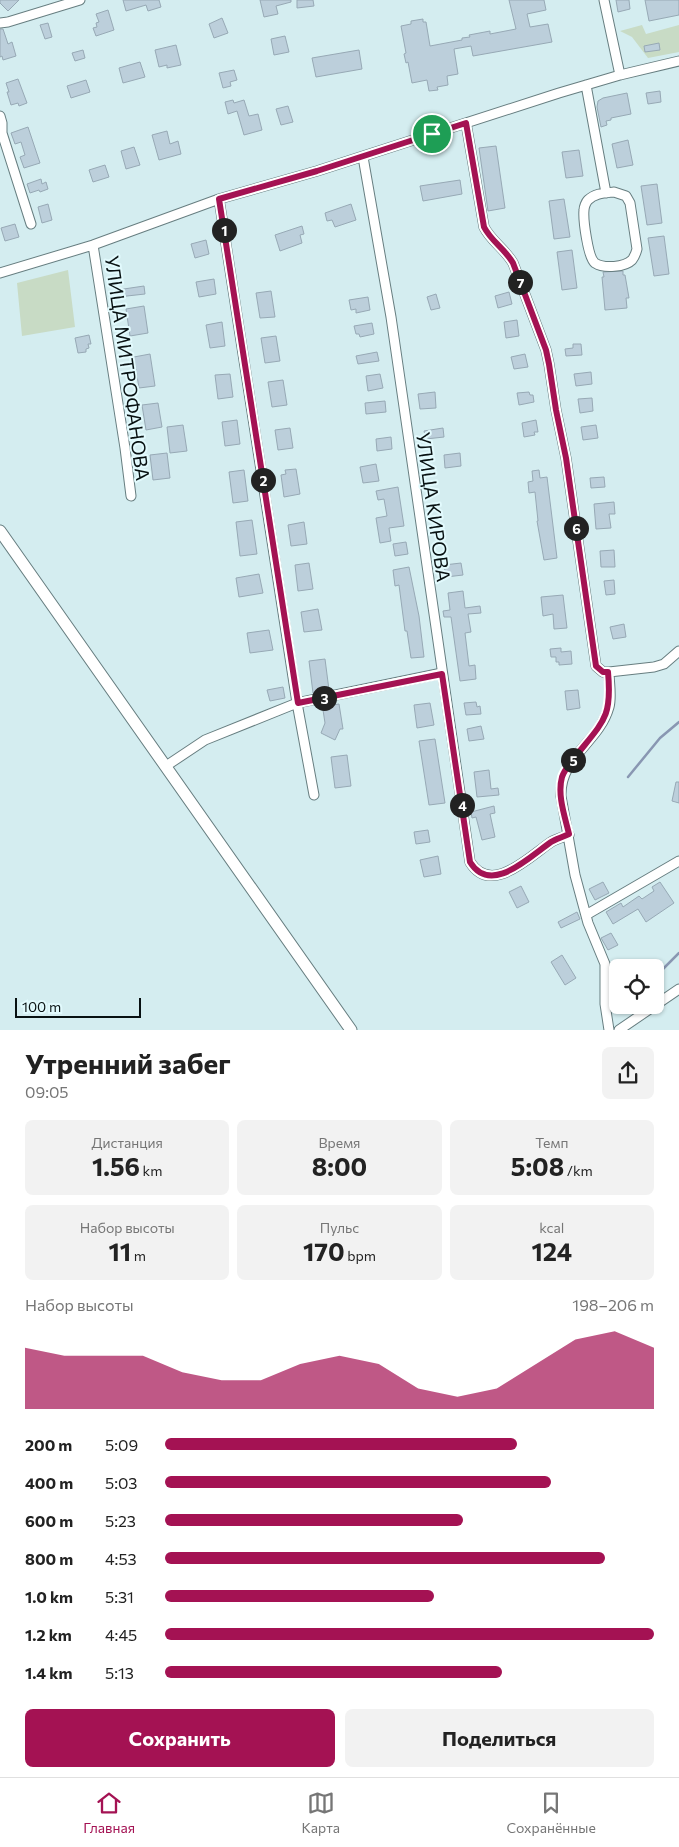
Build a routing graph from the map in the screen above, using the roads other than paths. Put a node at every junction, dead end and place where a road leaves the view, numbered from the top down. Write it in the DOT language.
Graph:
graph roads {
  1 [pos="80,0"];
  2 [pos="604,0"];
  3 [pos="0,13"];
  4 [pos="4,22"];
  5 [pos="679,62"];
  6 [pos="620,75"];
  7 [pos="586,85"];
  8 [pos="0,116"];
  9 [pos="466,123"];
  10 [pos="363,157"];
  11 [pos="606,193"];
  12 [pos="219,199"];
  13 [pos="31,224"];
  14 [pos="93,244"];
  15 [pos="0,273"];
  16 [pos="130,496"];
  17 [pos="0,531"];
  18 [pos="679,651"];
  19 [pos="608,672"];
  20 [pos="442,674"];
  21 [pos="298,703"];
  22 [pos="166,766"];
  23 [pos="314,794"];
  24 [pos="569,834"];
  25 [pos="679,861"];
  26 [pos="586,915"];
  27 [pos="679,989"];
  28 [pos="351,1030"];
  29 [pos="609,1030"];
  30 [pos="619,1030"];
  1 -- 4 [label="street"];
  2 -- 6 [label="street"];
  3 -- 4 [label="street"];
  5 -- 6 [label="street"];
  6 -- 7 [label="street"];
  7 -- 9 [label="street"];
  7 -- 11 [label="street"];
  8 -- 13 [label="street"];
  9 -- 10 [label="street"];
  9 -- 19 [label="street"];
  10 -- 12 [label="street"];
  10 -- 20 [label="street, УЛИЦА КИРОВА"];
  11 -- 11 [label="street"];
  12 -- 14 [label="street"];
  12 -- 21 [label="street"];
  14 -- 15 [label="street"];
  14 -- 16 [label="street, УЛИЦА МИТРОФАНОВА"];
  17 -- 22 [label="main road"];
  18 -- 19 [label="street"];
  19 -- 24 [label="street"];
  20 -- 21 [label="street"];
  20 -- 24 [label="street, УЛИЦА КИРОВА"];
  21 -- 22 [label="street"];
  21 -- 23 [label="street"];
  22 -- 28 [label="main road"];
  24 -- 26 [label="street"];
  25 -- 26 [label="street"];
  26 -- 29 [label="street"];
  27 -- 30 [label="street"];
}
